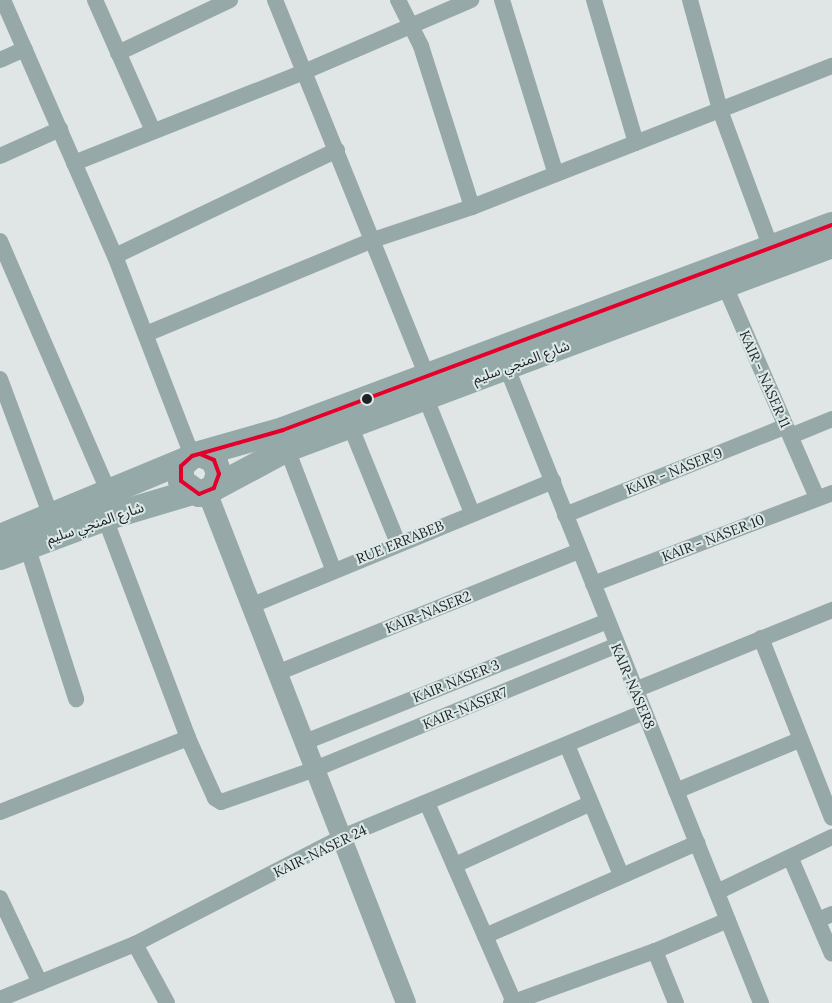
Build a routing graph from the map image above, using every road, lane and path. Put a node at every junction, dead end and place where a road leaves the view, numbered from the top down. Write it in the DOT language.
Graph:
graph roads {
  1 [pos="4,0"];
  2 [pos="95,0"];
  3 [pos="230,0"];
  4 [pos="275,0"];
  5 [pos="398,0"];
  6 [pos="471,0"];
  7 [pos="502,0"];
  8 [pos="594,0"];
  9 [pos="690,0"];
  10 [pos="411,24"];
  11 [pos="24,49"];
  12 [pos="118,53"];
  13 [pos="0,60"];
  14 [pos="832,66"];
  15 [pos="306,71"];
  16 [pos="720,110"];
  17 [pos="60,129"];
  18 [pos="153,131"];
  19 [pos="636,143"];
  20 [pos="338,150"];
  21 [pos="0,156"];
  22 [pos="74,163"];
  23 [pos="556,174"];
  24 [pos="472,206"];
  25 [pos="373,240"];
  26 [pos="0,241"];
  27 [pos="831,242"];
  28 [pos="771,248"];
  29 [pos="115,256"];
  30 [pos="725,286"];
  31 [pos="146,334"];
  32 [pos="506,368"];
  33 [pos="0,379"];
  34 [pos="426,385"];
  35 [pos="832,419"];
  36 [pos="350,425"];
  37 [pos="788,431"];
  38 [pos="287,449"];
  39 [pos="193,457"];
  40 [pos="553,481"];
  41 [pos="204,491"];
  42 [pos="825,496"];
  43 [pos="107,505"];
  44 [pos="472,513"];
  45 [pos="565,515"];
  46 [pos="51,516"];
  47 [pos="0,537"];
  48 [pos="398,543"];
  49 [pos="27,546"];
  50 [pos="579,551"];
  51 [pos="0,557"];
  52 [pos="333,569"];
  53 [pos="593,584"];
  54 [pos="250,606"];
  55 [pos="832,610"];
  56 [pos="607,621"];
  57 [pos="761,638"];
  58 [pos="615,646"];
  59 [pos="277,673"];
  60 [pos="635,690"];
  61 [pos="76,699"];
  62 [pos="644,712"];
  63 [pos="188,738"];
  64 [pos="800,740"];
  65 [pos="305,742"];
  66 [pos="567,745"];
  67 [pos="314,769"];
  68 [pos="676,791"];
  69 [pos="591,803"];
  70 [pos="428,804"];
  71 [pos="0,812"];
  72 [pos="832,818"];
  73 [pos="832,836"];
  74 [pos="340,838"];
  75 [pos="697,843"];
  76 [pos="791,859"];
  77 [pos="455,865"];
  78 [pos="621,875"];
  79 [pos="717,892"];
  80 [pos="0,898"];
  81 [pos="825,917"];
  82 [pos="728,920"];
  83 [pos="485,936"];
  84 [pos="135,944"];
  85 [pos="655,951"];
  86 [pos="832,954"];
  87 [pos="40,983"];
  88 [pos="0,999"];
  89 [pos="167,1003"];
  90 [pos="406,1003"];
  91 [pos="513,1003"];
  92 [pos="676,1003"];
  93 [pos="761,1003"];
  1 -- 11 [label="street"];
  2 -- 12 [label="street"];
  3 -- 12 [label="street"];
  4 -- 15 [label="street"];
  5 -- 10 [label="street"];
  6 -- 10 [label="street"];
  7 -- 23 [label="street"];
  8 -- 19 [label="street"];
  9 -- 16 [label="street"];
  10 -- 15 [label="street"];
  10 -- 24 [label="street"];
  11 -- 13 [label="street"];
  11 -- 17 [label="street"];
  12 -- 18 [label="street"];
  14 -- 16 [label="street"];
  15 -- 18 [label="street"];
  15 -- 20 [label="street"];
  16 -- 19 [label="street"];
  16 -- 28 [label="street"];
  17 -- 21 [label="street"];
  17 -- 22 [label="street"];
  18 -- 22 [label="street"];
  19 -- 23 [label="street"];
  20 -- 25 [label="street"];
  20 -- 29 [label="street"];
  22 -- 29 [label="street"];
  23 -- 24 [label="street"];
  24 -- 25 [label="street"];
  25 -- 31 [label="street"];
  25 -- 34 [label="street"];
  26 -- 43 [label="street"];
  27 -- 28 [label="main road, شارع المنجي سليم"];
  27 -- 30 [label="main road, شارع المنجي سليم"];
  28 -- 34 [label="main road, شارع المنجي سليم"];
  29 -- 31 [label="street"];
  30 -- 32 [label="main road, شارع المنجي سليم"];
  30 -- 37 [label="street, KAIR - NASER 11"];
  31 -- 39 [label="street"];
  32 -- 34 [label="main road, شارع المنجي سليم"];
  32 -- 40 [label="street, KAIR-NASER8"];
  33 -- 46 [label="street"];
  34 -- 36 [label="main road, شارع المنجي سليم"];
  34 -- 39 [label="main road, شارع المنجي سليم"];
  34 -- 44 [label="street"];
  35 -- 37 [label="street, KAIR - NASER 9"];
  36 -- 38 [label="main road, شارع المنجي سليم"];
  36 -- 48 [label="street"];
  37 -- 42 [label="street, KAIR - NASER 11"];
  37 -- 45 [label="street, KAIR - NASER 9"];
  38 -- 41 [label="main road, شارع المنجي سليم"];
  38 -- 52 [label="street"];
  39 -- 41 [label="main road"];
  39 -- 43 [label="main road, شارع المنجي سليم"];
  40 -- 44 [label="street, RUE ERRABEB"];
  40 -- 45 [label="street, KAIR-NASER8"];
  41 -- 43 [label="main road, شارع المنجي سليم"];
  41 -- 54 [label="street"];
  42 -- 53 [label="street, KAIR - NASER 10"];
  43 -- 46 [label="main road, شارع المنجي سليم"];
  43 -- 49 [label="main road, شارع المنجي سليم"];
  43 -- 63 [label="street"];
  44 -- 48 [label="street, RUE ERRABEB"];
  45 -- 50 [label="street, KAIR-NASER8"];
  46 -- 47 [label="main road, شارع المنجي سليم"];
  48 -- 52 [label="street, RUE ERRABEB"];
  49 -- 51 [label="main road, شارع المنجي سليم"];
  49 -- 61 [label="street"];
  50 -- 53 [label="street, KAIR-NASER8"];
  50 -- 59 [label="street, KAIR-NASER2"];
  52 -- 54 [label="street, RUE ERRABEB"];
  53 -- 56 [label="street, KAIR-NASER8"];
  54 -- 59 [label="street"];
  55 -- 57 [label="street"];
  56 -- 58 [label="street, KAIR-NASER8"];
  56 -- 65 [label="street, KAIR NASER 3"];
  57 -- 60 [label="street"];
  57 -- 64 [label="street"];
  58 -- 60 [label="street, KAIR-NASER8"];
  58 -- 67 [label="street, KAIR-NASER7"];
  59 -- 65 [label="street"];
  60 -- 62 [label="street, KAIR-NASER8"];
  62 -- 66 [label="street, KAIR-NASER 24"];
  62 -- 68 [label="street, KAIR-NASER8"];
  63 -- 67 [label="street, KAIR-NASER7"];
  63 -- 71 [label="street"];
  64 -- 68 [label="street"];
  64 -- 72 [label="street"];
  65 -- 67 [label="street"];
  66 -- 69 [label="street"];
  66 -- 70 [label="street, KAIR-NASER 24"];
  67 -- 74 [label="street"];
  68 -- 75 [label="street, KAIR-NASER8"];
  69 -- 77 [label="street"];
  69 -- 78 [label="street"];
  70 -- 74 [label="street, KAIR-NASER 24"];
  70 -- 77 [label="street"];
  73 -- 76 [label="street"];
  74 -- 84 [label="street, KAIR-NASER 24"];
  74 -- 90 [label="street"];
  75 -- 78 [label="street"];
  75 -- 79 [label="street, KAIR-NASER8"];
  76 -- 79 [label="street"];
  76 -- 81 [label="street"];
  77 -- 83 [label="street"];
  78 -- 83 [label="street"];
  79 -- 82 [label="street, KAIR-NASER8"];
  80 -- 87 [label="street"];
  81 -- 86 [label="street"];
  82 -- 85 [label="street"];
  82 -- 93 [label="street, KAIR-NASER8"];
  83 -- 91 [label="street"];
  84 -- 87 [label="street, KAIR-NASER 24"];
  84 -- 89 [label="street"];
  85 -- 91 [label="street"];
  85 -- 92 [label="street"];
  87 -- 88 [label="street, KAIR-NASER 24"];
}
